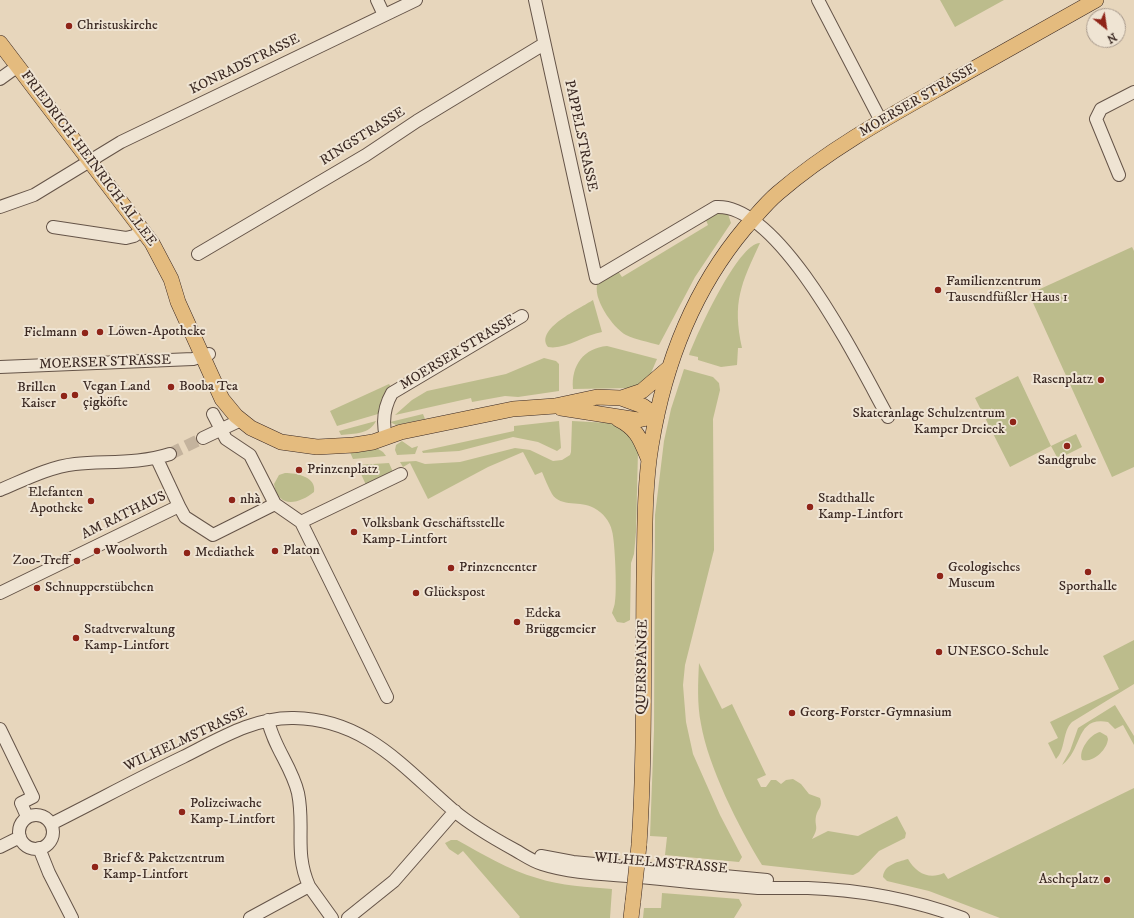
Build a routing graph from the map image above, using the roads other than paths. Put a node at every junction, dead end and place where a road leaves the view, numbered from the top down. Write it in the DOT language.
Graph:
graph roads {
  1 [pos="377,0"];
  2 [pos="416,0"];
  3 [pos="535,0"];
  4 [pos="818,0"];
  5 [pos="1096,0"];
  6 [pos="384,15"];
  7 [pos="0,43"];
  8 [pos="544,44"];
  9 [pos="18,66"];
  10 [pos="0,80"];
  11 [pos="1134,92"];
  12 [pos="881,121"];
  13 [pos="91,162"];
  14 [pos="1118,175"];
  15 [pos="0,207"];
  16 [pos="752,220"];
  17 [pos="53,227"];
  18 [pos="143,230"];
  19 [pos="198,254"];
  20 [pos="522,316"];
  21 [pos="206,356"];
  22 [pos="671,366"];
  23 [pos="0,367"];
  24 [pos="621,398"];
  25 [pos="555,406"];
  26 [pos="213,414"];
  27 [pos="613,416"];
  28 [pos="657,416"];
  29 [pos="888,417"];
  30 [pos="245,420"];
  31 [pos="220,429"];
  32 [pos="386,437"];
  33 [pos="203,438"];
  34 [pos="170,454"];
  35 [pos="157,458"];
  36 [pos="649,461"];
  37 [pos="401,474"];
  38 [pos="0,490"];
  39 [pos="275,504"];
  40 [pos="179,506"];
  41 [pos="302,522"];
  42 [pos="0,593"];
  43 [pos="387,697"];
  44 [pos="268,720"];
  45 [pos="0,729"];
  46 [pos="455,811"];
  47 [pos="25,812"];
  48 [pos="51,824"];
  49 [pos="20,837"];
  50 [pos="0,847"];
  51 [pos="40,848"];
  52 [pos="309,886"];
  53 [pos="72,918"];
  54 [pos="250,918"];
  55 [pos="332,918"];
  56 [pos="348,918"];
  57 [pos="631,918"];
  58 [pos="963,918"];
  1 -- 6 [label="street"];
  2 -- 6 [label="street, KONRADSTRASSE"];
  3 -- 8 [label="street, PAPPELSTRASSE"];
  4 -- 12 [label="street"];
  5 -- 12 [label="main road, MOERSER STRASSE"];
  6 -- 13 [label="street, KONRADSTRASSE"];
  7 -- 9 [label="main road, FRIEDRICH-HEINRICH-ALLEE"];
  8 -- 16 [label="street, PAPPELSTRASSE"];
  8 -- 19 [label="street, RINGSTRASSE"];
  9 -- 10 [label="street"];
  9 -- 13 [label="main road, FRIEDRICH-HEINRICH-ALLEE"];
  11 -- 14 [label="street"];
  12 -- 16 [label="main road, MOERSER STRASSE"];
  13 -- 15 [label="street"];
  13 -- 18 [label="main road, FRIEDRICH-HEINRICH-ALLEE"];
  16 -- 22 [label="main road, MOERSER STRASSE"];
  16 -- 29 [label="street"];
  17 -- 18 [label="street"];
  18 -- 21 [label="main road, FRIEDRICH-HEINRICH-ALLEE"];
  20 -- 32 [label="street, MOERSER STRASSE"];
  21 -- 23 [label="street, MOERSER STRASSE"];
  21 -- 30 [label="main road, FRIEDRICH-HEINRICH-ALLEE"];
  22 -- 24 [label="main road, MOERSER STRASSE"];
  22 -- 28 [label="main road, MOERSER STRASSE"];
  24 -- 25 [label="main road, MOERSER STRASSE"];
  24 -- 28 [label="main road, MOERSER STRASSE"];
  25 -- 27 [label="main road, MOERSER STRASSE"];
  25 -- 32 [label="main road, MOERSER STRASSE"];
  26 -- 31 [label="street"];
  27 -- 28 [label="main road, MOERSER STRASSE"];
  27 -- 36 [label="main road, MOERSER STRASSE"];
  28 -- 36 [label="main road, QUERSPANGE"];
  30 -- 31 [label="street"];
  30 -- 32 [label="main road, MOERSER STRASSE"];
  31 -- 33 [label="street"];
  31 -- 39 [label="street"];
  34 -- 35 [label="street"];
  35 -- 38 [label="street"];
  35 -- 40 [label="street"];
  36 -- 57 [label="main road, QUERSPANGE, bridge"];
  37 -- 41 [label="street"];
  39 -- 40 [label="street, AM RATHAUS"];
  39 -- 41 [label="street"];
  40 -- 42 [label="street, AM RATHAUS"];
  41 -- 43 [label="street"];
  44 -- 46 [label="street, WILHELMSTRASSE"];
  44 -- 48 [label="street, WILHELMSTRASSE"];
  44 -- 52 [label="street"];
  45 -- 47 [label="street"];
  46 -- 56 [label="street"];
  46 -- 58 [label="street, WILHELMSTRASSE"];
  48 -- 49 [label="street"];
  48 -- 51 [label="street"];
  49 -- 50 [label="street"];
  49 -- 51 [label="street"];
  51 -- 53 [label="street"];
  52 -- 54 [label="street"];
  52 -- 55 [label="street"];
}
